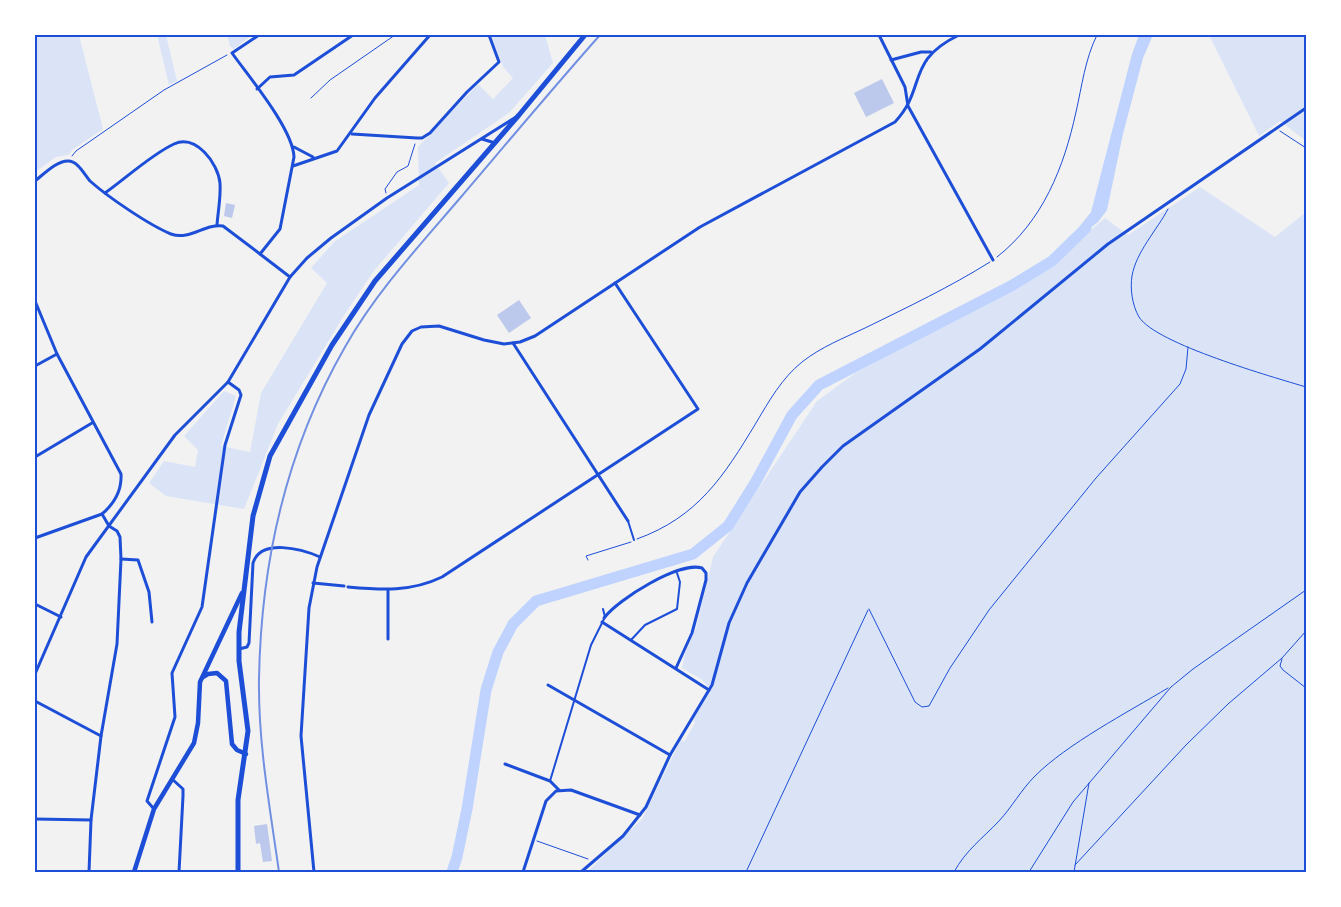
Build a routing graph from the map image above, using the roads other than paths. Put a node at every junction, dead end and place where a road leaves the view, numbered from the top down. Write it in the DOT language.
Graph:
graph roads {
  1 [pos="259,35"];
  2 [pos="353,35"];
  3 [pos="430,35"];
  4 [pos="489,35"];
  5 [pos="585,35"];
  6 [pos="879,35"];
  7 [pos="959,35"];
  8 [pos="932,52"];
  9 [pos="891,60"];
  10 [pos="257,89"];
  11 [pos="908,106"];
  12 [pos="1306,108"];
  13 [pos="519,115"];
  14 [pos="352,134"];
  15 [pos="481,139"];
  16 [pos="494,143"];
  17 [pos="294,147"];
  18 [pos="313,158"];
  19 [pos="292,166"];
  20 [pos="35,181"];
  21 [pos="105,193"];
  22 [pos="217,225"];
  23 [pos="260,254"];
  24 [pos="993,260"];
  25 [pos="290,276"];
  26 [pos="615,284"];
  27 [pos="35,301"];
  28 [pos="513,343"];
  29 [pos="57,354"];
  30 [pos="35,366"];
  31 [pos="228,382"];
  32 [pos="92,423"];
  33 [pos="35,457"];
  34 [pos="597,474"];
  35 [pos="102,514"];
  36 [pos="628,521"];
  37 [pos="109,526"];
  38 [pos="35,538"];
  39 [pos="634,540"];
  40 [pos="320,556"];
  41 [pos="121,559"];
  42 [pos="677,573"];
  43 [pos="313,583"];
  44 [pos="388,590"];
  45 [pos="242,594"];
  46 [pos="35,604"];
  47 [pos="603,609"];
  48 [pos="61,617"];
  49 [pos="603,620"];
  50 [pos="152,622"];
  51 [pos="388,639"];
  52 [pos="631,640"];
  53 [pos="239,649"];
  54 [pos="676,668"];
  55 [pos="35,674"];
  56 [pos="203,677"];
  57 [pos="548,685"];
  58 [pos="709,690"];
  59 [pos="574,700"];
  60 [pos="35,701"];
  61 [pos="101,736"];
  62 [pos="246,754"];
  63 [pos="670,755"];
  64 [pos="505,764"];
  65 [pos="172,779"];
  66 [pos="550,781"];
  67 [pos="560,790"];
  68 [pos="154,810"];
  69 [pos="640,816"];
  70 [pos="35,819"];
  71 [pos="91,820"];
  72 [pos="89,872"];
  73 [pos="134,872"];
  74 [pos="179,872"];
  75 [pos="238,872"];
  76 [pos="314,872"];
  77 [pos="523,872"];
  78 [pos="581,872"];
  1 -- 10 [label="street"];
  2 -- 10 [label="street"];
  3 -- 14 [label="street"];
  4 -- 14 [label="street"];
  5 -- 13 [label="main road"];
  6 -- 9 [label="street"];
  7 -- 8 [label="street"];
  8 -- 9 [label="street"];
  8 -- 11 [label="street"];
  9 -- 11 [label="street"];
  10 -- 17 [label="street"];
  11 -- 24 [label="street"];
  11 -- 26 [label="street"];
  12 -- 58 [label="street"];
  13 -- 15 [label="street"];
  13 -- 16 [label="main road"];
  14 -- 18 [label="street"];
  15 -- 16 [label="street"];
  15 -- 25 [label="street"];
  16 -- 45 [label="main road"];
  17 -- 18 [label="street"];
  17 -- 19 [label="street"];
  18 -- 19 [label="street"];
  19 -- 23 [label="street"];
  20 -- 21 [label="street"];
  21 -- 22 [label="street"];
  21 -- 22 [label="street"];
  22 -- 23 [label="street"];
  23 -- 25 [label="street"];
  25 -- 31 [label="street"];
  26 -- 28 [label="street"];
  26 -- 34 [label="street"];
  27 -- 29 [label="street"];
  28 -- 34 [label="street"];
  28 -- 40 [label="street"];
  29 -- 30 [label="street"];
  29 -- 32 [label="street"];
  31 -- 37 [label="street"];
  31 -- 68 [label="street"];
  32 -- 33 [label="street"];
  32 -- 35 [label="street"];
  34 -- 36 [label="street"];
  34 -- 44 [label="street"];
  35 -- 37 [label="street"];
  35 -- 38 [label="street"];
  36 -- 39 [label="lane"];
  37 -- 41 [label="street"];
  37 -- 48 [label="street"];
  40 -- 43 [label="street"];
  40 -- 53 [label="street"];
  41 -- 50 [label="street"];
  41 -- 61 [label="street"];
  42 -- 49 [label="street"];
  42 -- 52 [label="lane"];
  42 -- 54 [label="street"];
  43 -- 44 [label="street"];
  43 -- 76 [label="street"];
  44 -- 51 [label="street"];
  45 -- 53 [label="main road"];
  45 -- 56 [label="main road"];
  46 -- 48 [label="street"];
  47 -- 49 [label="lane"];
  48 -- 55 [label="street"];
  49 -- 52 [label="street"];
  49 -- 59 [label="lane"];
  52 -- 54 [label="street"];
  53 -- 62 [label="main road"];
  54 -- 58 [label="street"];
  56 -- 62 [label="main road"];
  56 -- 65 [label="main road"];
  57 -- 59 [label="street"];
  58 -- 63 [label="street"];
  59 -- 63 [label="street"];
  59 -- 66 [label="lane"];
  60 -- 61 [label="street"];
  61 -- 71 [label="street"];
  62 -- 75 [label="main road"];
  63 -- 69 [label="street"];
  64 -- 66 [label="street"];
  65 -- 68 [label="main road"];
  65 -- 74 [label="street"];
  66 -- 67 [label="street"];
  67 -- 69 [label="street"];
  67 -- 77 [label="street"];
  68 -- 73 [label="main road"];
  69 -- 78 [label="street"];
  70 -- 71 [label="street"];
  71 -- 72 [label="street"];
}
